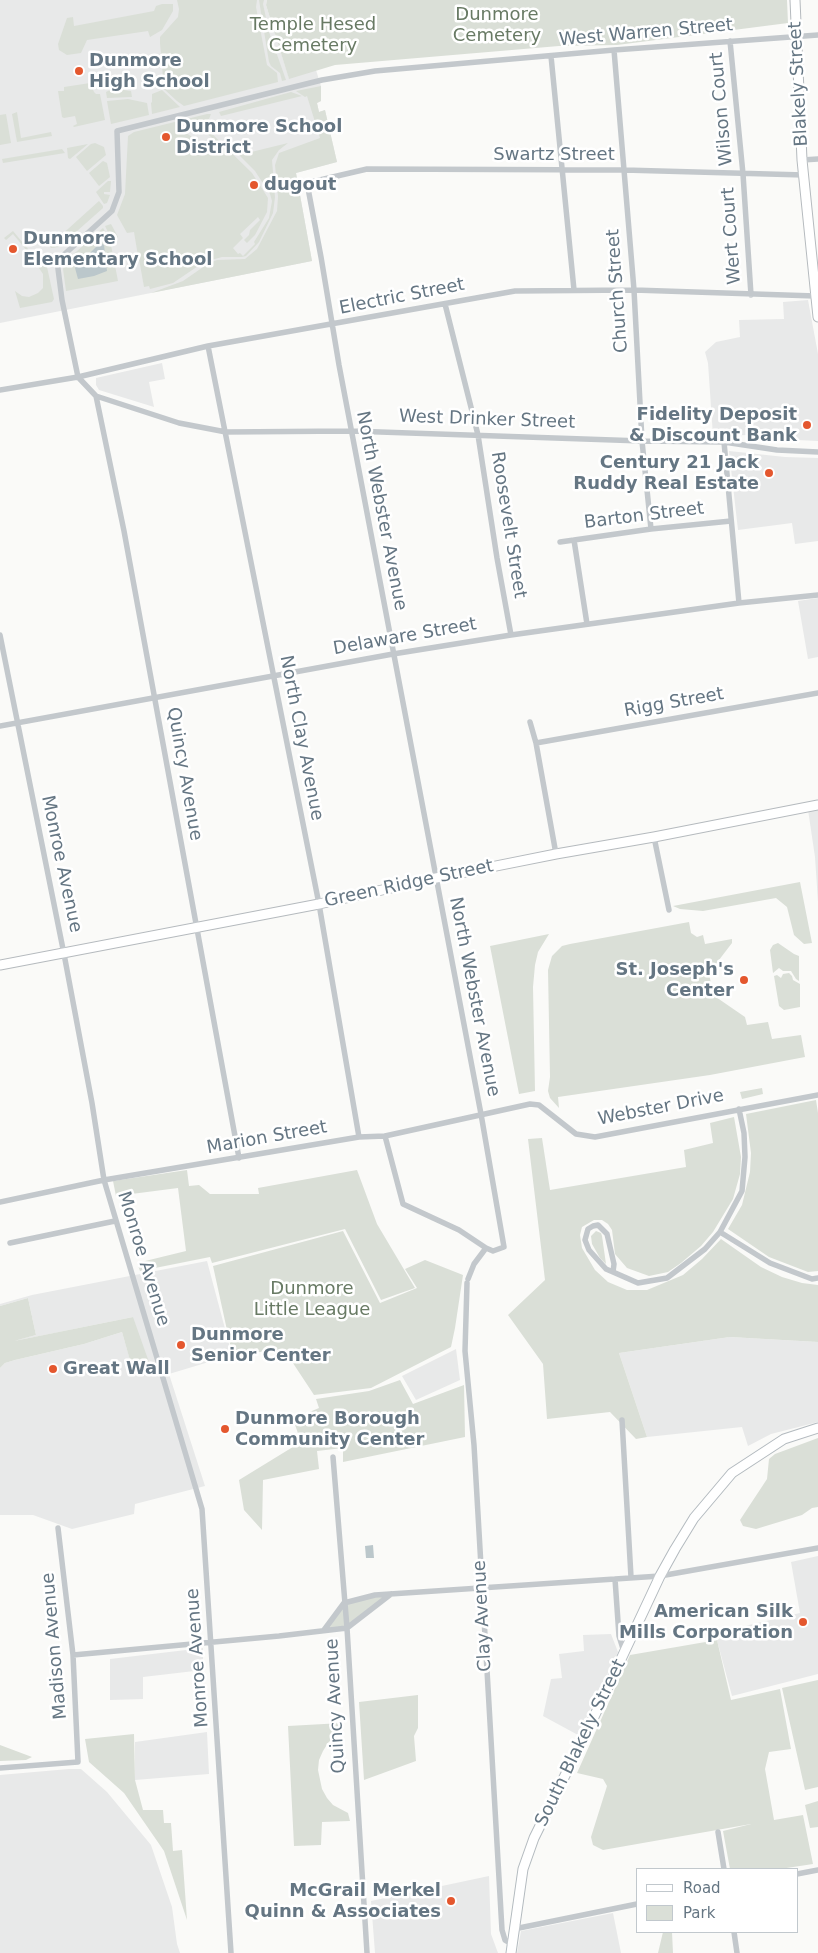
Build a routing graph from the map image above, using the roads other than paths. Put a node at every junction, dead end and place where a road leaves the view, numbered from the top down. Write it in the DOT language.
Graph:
graph roads {
  1 [pos="795,0"];
  2 [pos="818,35"];
  3 [pos="796,36"];
  4 [pos="730,41"];
  5 [pos="614,50"];
  6 [pos="551,56"];
  7 [pos="818,159"];
  8 [pos="802,160"];
  9 [pos="562,170"];
  10 [pos="624,170"];
  11 [pos="743,174"];
  12 [pos="804,175"];
  13 [pos="574,290"];
  14 [pos="634,290"];
  15 [pos="750,295"];
  16 [pos="815,296"];
  17 [pos="445,304"];
  18 [pos="818,317"];
  19 [pos="331,325"];
  20 [pos="208,346"];
  21 [pos="78,377"];
  22 [pos="0,390"];
  23 [pos="96,396"];
  24 [pos="351,431"];
  25 [pos="226,432"];
  26 [pos="478,435"];
  27 [pos="642,441"];
  28 [pos="724,442"];
  29 [pos="818,452"];
  30 [pos="731,521"];
  31 [pos="650,529"];
  32 [pos="574,540"];
  33 [pos="560,542"];
  34 [pos="818,595"];
  35 [pos="740,603"];
  36 [pos="587,624"];
  37 [pos="0,635"];
  38 [pos="511,635"];
  39 [pos="393,654"];
  40 [pos="273,675"];
  41 [pos="818,693"];
  42 [pos="155,697"];
  43 [pos="530,722"];
  44 [pos="17,723"];
  45 [pos="0,726"];
  46 [pos="536,743"];
  47 [pos="818,805"];
  48 [pos="654,837"];
  49 [pos="556,854"];
  50 [pos="436,878"];
  51 [pos="319,904"];
  52 [pos="669,910"];
  53 [pos="196,927"];
  54 [pos="64,954"];
  55 [pos="0,965"];
  56 [pos="818,1096"];
  57 [pos="539,1105"];
  58 [pos="739,1109"];
  59 [pos="481,1114"];
  60 [pos="386,1136"];
  61 [pos="359,1137"];
  62 [pos="239,1158"];
  63 [pos="104,1180"];
  64 [pos="0,1202"];
  65 [pos="115,1221"];
  66 [pos="720,1232"];
  67 [pos="10,1243"];
  68 [pos="486,1248"];
  69 [pos="613,1272"];
  70 [pos="818,1278"];
  71 [pos="622,1420"];
  72 [pos="818,1428"];
  73 [pos="333,1457"];
  74 [pos="58,1528"];
  75 [pos="818,1548"];
  76 [pos="660,1576"];
  77 [pos="631,1577"];
  78 [pos="615,1579"];
  79 [pos="482,1588"];
  80 [pos="391,1594"];
  81 [pos="344,1603"];
  82 [pos="346,1628"];
  83 [pos="324,1630"];
  84 [pos="212,1643"];
  85 [pos="625,1654"];
  86 [pos="73,1655"];
  87 [pos="0,1768"];
  88 [pos="718,1832"];
  89 [pos="724,1868"];
  90 [pos="818,1870"];
  91 [pos="798,1874"];
  92 [pos="636,1904"];
  93 [pos="514,1929"];
  94 [pos="734,1933"];
  95 [pos="512,1949"];
  96 [pos="231,1953"];
  97 [pos="367,1953"];
  98 [pos="737,1953"];
  1 -- 3 [label="main road, Blakely Street"];
  2 -- 3 [label="street, West Warren Street"];
  3 -- 4 [label="street, West Warren Street"];
  3 -- 8 [label="main road, Blakely Street"];
  4 -- 5 [label="street, West Warren Street"];
  4 -- 11 [label="street, Wilson Court"];
  5 -- 6 [label="street, West Warren Street"];
  5 -- 10 [label="street, Church Street"];
  6 -- 9 [label="street"];
  6 -- 21 [label="street, West Warren Street"];
  7 -- 8 [label="street"];
  8 -- 12 [label="main road, Blakely Street"];
  9 -- 10 [label="street, Swartz Street"];
  9 -- 13 [label="street"];
  9 -- 19 [label="street, Swartz Street"];
  10 -- 11 [label="street, Swartz Street"];
  10 -- 14 [label="street, Church Street"];
  11 -- 12 [label="street, Swartz Street"];
  11 -- 15 [label="street, Wert Court"];
  12 -- 16 [label="main road, Blakely Street"];
  13 -- 14 [label="street, Electric Street"];
  13 -- 17 [label="street, Electric Street"];
  14 -- 15 [label="street, Electric Street"];
  14 -- 27 [label="street, Church Street"];
  15 -- 16 [label="street, Electric Street"];
  16 -- 18 [label="main road, Blakely Street"];
  17 -- 19 [label="street, Electric Street"];
  17 -- 26 [label="street, Roosevelt Street"];
  19 -- 20 [label="street, Electric Street"];
  19 -- 24 [label="street, North Webster Avenue"];
  20 -- 21 [label="street, Electric Street"];
  20 -- 25 [label="street, North Clay Avenue"];
  21 -- 22 [label="street, Electric Street"];
  21 -- 23 [label="street, West Drinker Street"];
  23 -- 25 [label="street, West Drinker Street"];
  23 -- 42 [label="street, Quincy Avenue"];
  24 -- 25 [label="street, West Drinker Street"];
  24 -- 26 [label="street, West Drinker Street"];
  24 -- 39 [label="street, North Webster Avenue"];
  25 -- 40 [label="street, North Clay Avenue"];
  26 -- 27 [label="street, West Drinker Street"];
  26 -- 38 [label="street, Roosevelt Street"];
  27 -- 28 [label="street, West Drinker Street"];
  27 -- 31 [label="street, Church Street"];
  28 -- 29 [label="street, West Drinker Street"];
  28 -- 30 [label="street"];
  30 -- 31 [label="street, Barton Street"];
  30 -- 35 [label="street"];
  31 -- 32 [label="street, Barton Street"];
  32 -- 33 [label="street, Barton Street"];
  32 -- 36 [label="street"];
  34 -- 35 [label="street, Delaware Street"];
  35 -- 36 [label="street, Delaware Street"];
  36 -- 38 [label="street, Delaware Street"];
  37 -- 44 [label="street, Monroe Avenue"];
  38 -- 39 [label="street, Delaware Street"];
  39 -- 40 [label="street, Delaware Street"];
  39 -- 50 [label="street, North Webster Avenue"];
  40 -- 42 [label="street, Delaware Street"];
  40 -- 51 [label="street, North Clay Avenue"];
  41 -- 46 [label="street, Rigg Street"];
  42 -- 44 [label="street, Delaware Street"];
  42 -- 53 [label="street, Quincy Avenue"];
  43 -- 46 [label="street"];
  44 -- 45 [label="street, Delaware Street"];
  44 -- 54 [label="street, Monroe Avenue"];
  46 -- 49 [label="street"];
  47 -- 48 [label="main road, Green Ridge Street"];
  48 -- 49 [label="main road, Green Ridge Street"];
  48 -- 52 [label="street"];
  49 -- 50 [label="main road, Green Ridge Street"];
  50 -- 51 [label="main road, Green Ridge Street"];
  50 -- 59 [label="street, North Webster Avenue"];
  51 -- 53 [label="main road, Green Ridge Street"];
  51 -- 61 [label="street, North Clay Avenue"];
  53 -- 54 [label="main road, Green Ridge Street"];
  53 -- 62 [label="street, Quincy Avenue"];
  54 -- 55 [label="main road, Green Ridge Street"];
  54 -- 63 [label="street, Monroe Avenue"];
  56 -- 58 [label="street, Webster Drive"];
  57 -- 58 [label="street, Webster Drive"];
  57 -- 59 [label="street, Marion Street"];
  58 -- 66 [label="street"];
  59 -- 60 [label="street, Marion Street"];
  59 -- 68 [label="street"];
  60 -- 61 [label="street, Marion Street"];
  60 -- 68 [label="street"];
  61 -- 62 [label="street, Marion Street"];
  62 -- 63 [label="street, Marion Street"];
  63 -- 64 [label="street, Marion Street"];
  63 -- 65 [label="street, Monroe Avenue"];
  65 -- 67 [label="street"];
  65 -- 84 [label="street, Monroe Avenue"];
  66 -- 69 [label="street"];
  66 -- 70 [label="street"];
  68 -- 79 [label="street, Clay Avenue"];
  69 -- 69 [label="street"];
  71 -- 77 [label="street"];
  72 -- 76 [label="main road, South Blakely Street"];
  73 -- 81 [label="street, Quincy Avenue"];
  74 -- 86 [label="street, Madison Avenue"];
  75 -- 76 [label="street"];
  76 -- 77 [label="street"];
  76 -- 85 [label="main road, South Blakely Street"];
  77 -- 78 [label="street"];
  78 -- 79 [label="street"];
  78 -- 85 [label="street"];
  79 -- 80 [label="street"];
  79 -- 95 [label="street, Clay Avenue"];
  80 -- 81 [label="street"];
  80 -- 82 [label="street"];
  81 -- 82 [label="street, Quincy Avenue"];
  81 -- 83 [label="street"];
  82 -- 83 [label="street"];
  82 -- 97 [label="street, Quincy Avenue"];
  83 -- 84 [label="street"];
  84 -- 86 [label="street"];
  84 -- 96 [label="street, Monroe Avenue"];
  85 -- 93 [label="main road, South Blakely Street"];
  86 -- 87 [label="street, Madison Avenue"];
  88 -- 89 [label="street"];
  90 -- 91 [label="street"];
  92 -- 93 [label="street"];
  93 -- 95 [label="main road, Clay Avenue"];
  94 -- 98 [label="street"];
}
